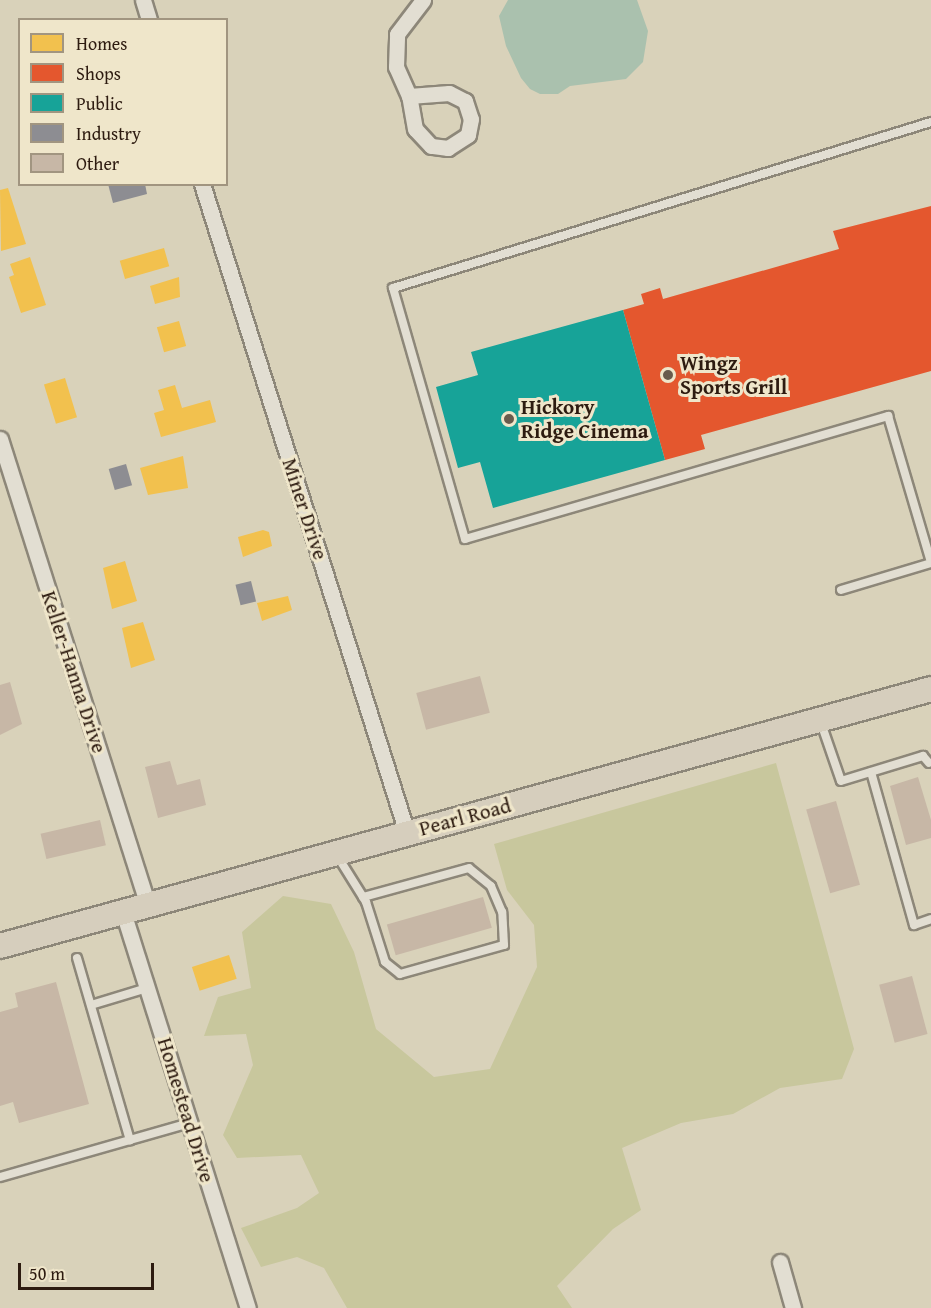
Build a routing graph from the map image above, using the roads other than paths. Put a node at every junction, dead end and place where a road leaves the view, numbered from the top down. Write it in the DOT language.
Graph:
graph roads {
  1 [pos="143,0"];
  2 [pos="423,0"];
  3 [pos="148,18"];
  4 [pos="409,96"];
  5 [pos="931,122"];
  6 [pos="203,186"];
  7 [pos="0,439"];
  8 [pos="931,562"];
  9 [pos="841,590"];
  10 [pos="931,689"];
  11 [pos="820,719"];
  12 [pos="930,765"];
  13 [pos="871,772"];
  14 [pos="407,833"];
  15 [pos="336,853"];
  16 [pos="363,897"];
  17 [pos="148,905"];
  18 [pos="123,912"];
  19 [pos="931,919"];
  20 [pos="0,946"];
  21 [pos="77,958"];
  22 [pos="147,988"];
  23 [pos="91,1005"];
  24 [pos="190,1123"];
  25 [pos="130,1140"];
  26 [pos="0,1177"];
  27 [pos="780,1262"];
  28 [pos="248,1308"];
  29 [pos="793,1308"];
  1 -- 3 [label="street"];
  2 -- 4 [label="street"];
  4 -- 4 [label="street"];
  5 -- 8 [label="lane"];
  6 -- 14 [label="street, Miner Drive"];
  7 -- 17 [label="street, Keller-Hanna Drive"];
  8 -- 9 [label="lane"];
  10 -- 11 [label="main road, Pearl Road"];
  11 -- 13 [label="lane"];
  11 -- 14 [label="main road, Pearl Road"];
  12 -- 13 [label="lane"];
  13 -- 19 [label="lane"];
  14 -- 15 [label="main road, Pearl Road"];
  15 -- 16 [label="lane"];
  15 -- 17 [label="main road, Pearl Road"];
  16 -- 16 [label="lane"];
  17 -- 18 [label="main road, Pearl Road"];
  18 -- 20 [label="main road, Pearl Road"];
  18 -- 22 [label="street, Homestead Drive"];
  21 -- 23 [label="lane"];
  22 -- 23 [label="lane"];
  22 -- 24 [label="street, Homestead Drive"];
  23 -- 25 [label="lane"];
  24 -- 25 [label="lane"];
  24 -- 28 [label="street, Homestead Drive"];
  25 -- 26 [label="lane"];
  27 -- 29 [label="street"];
}
